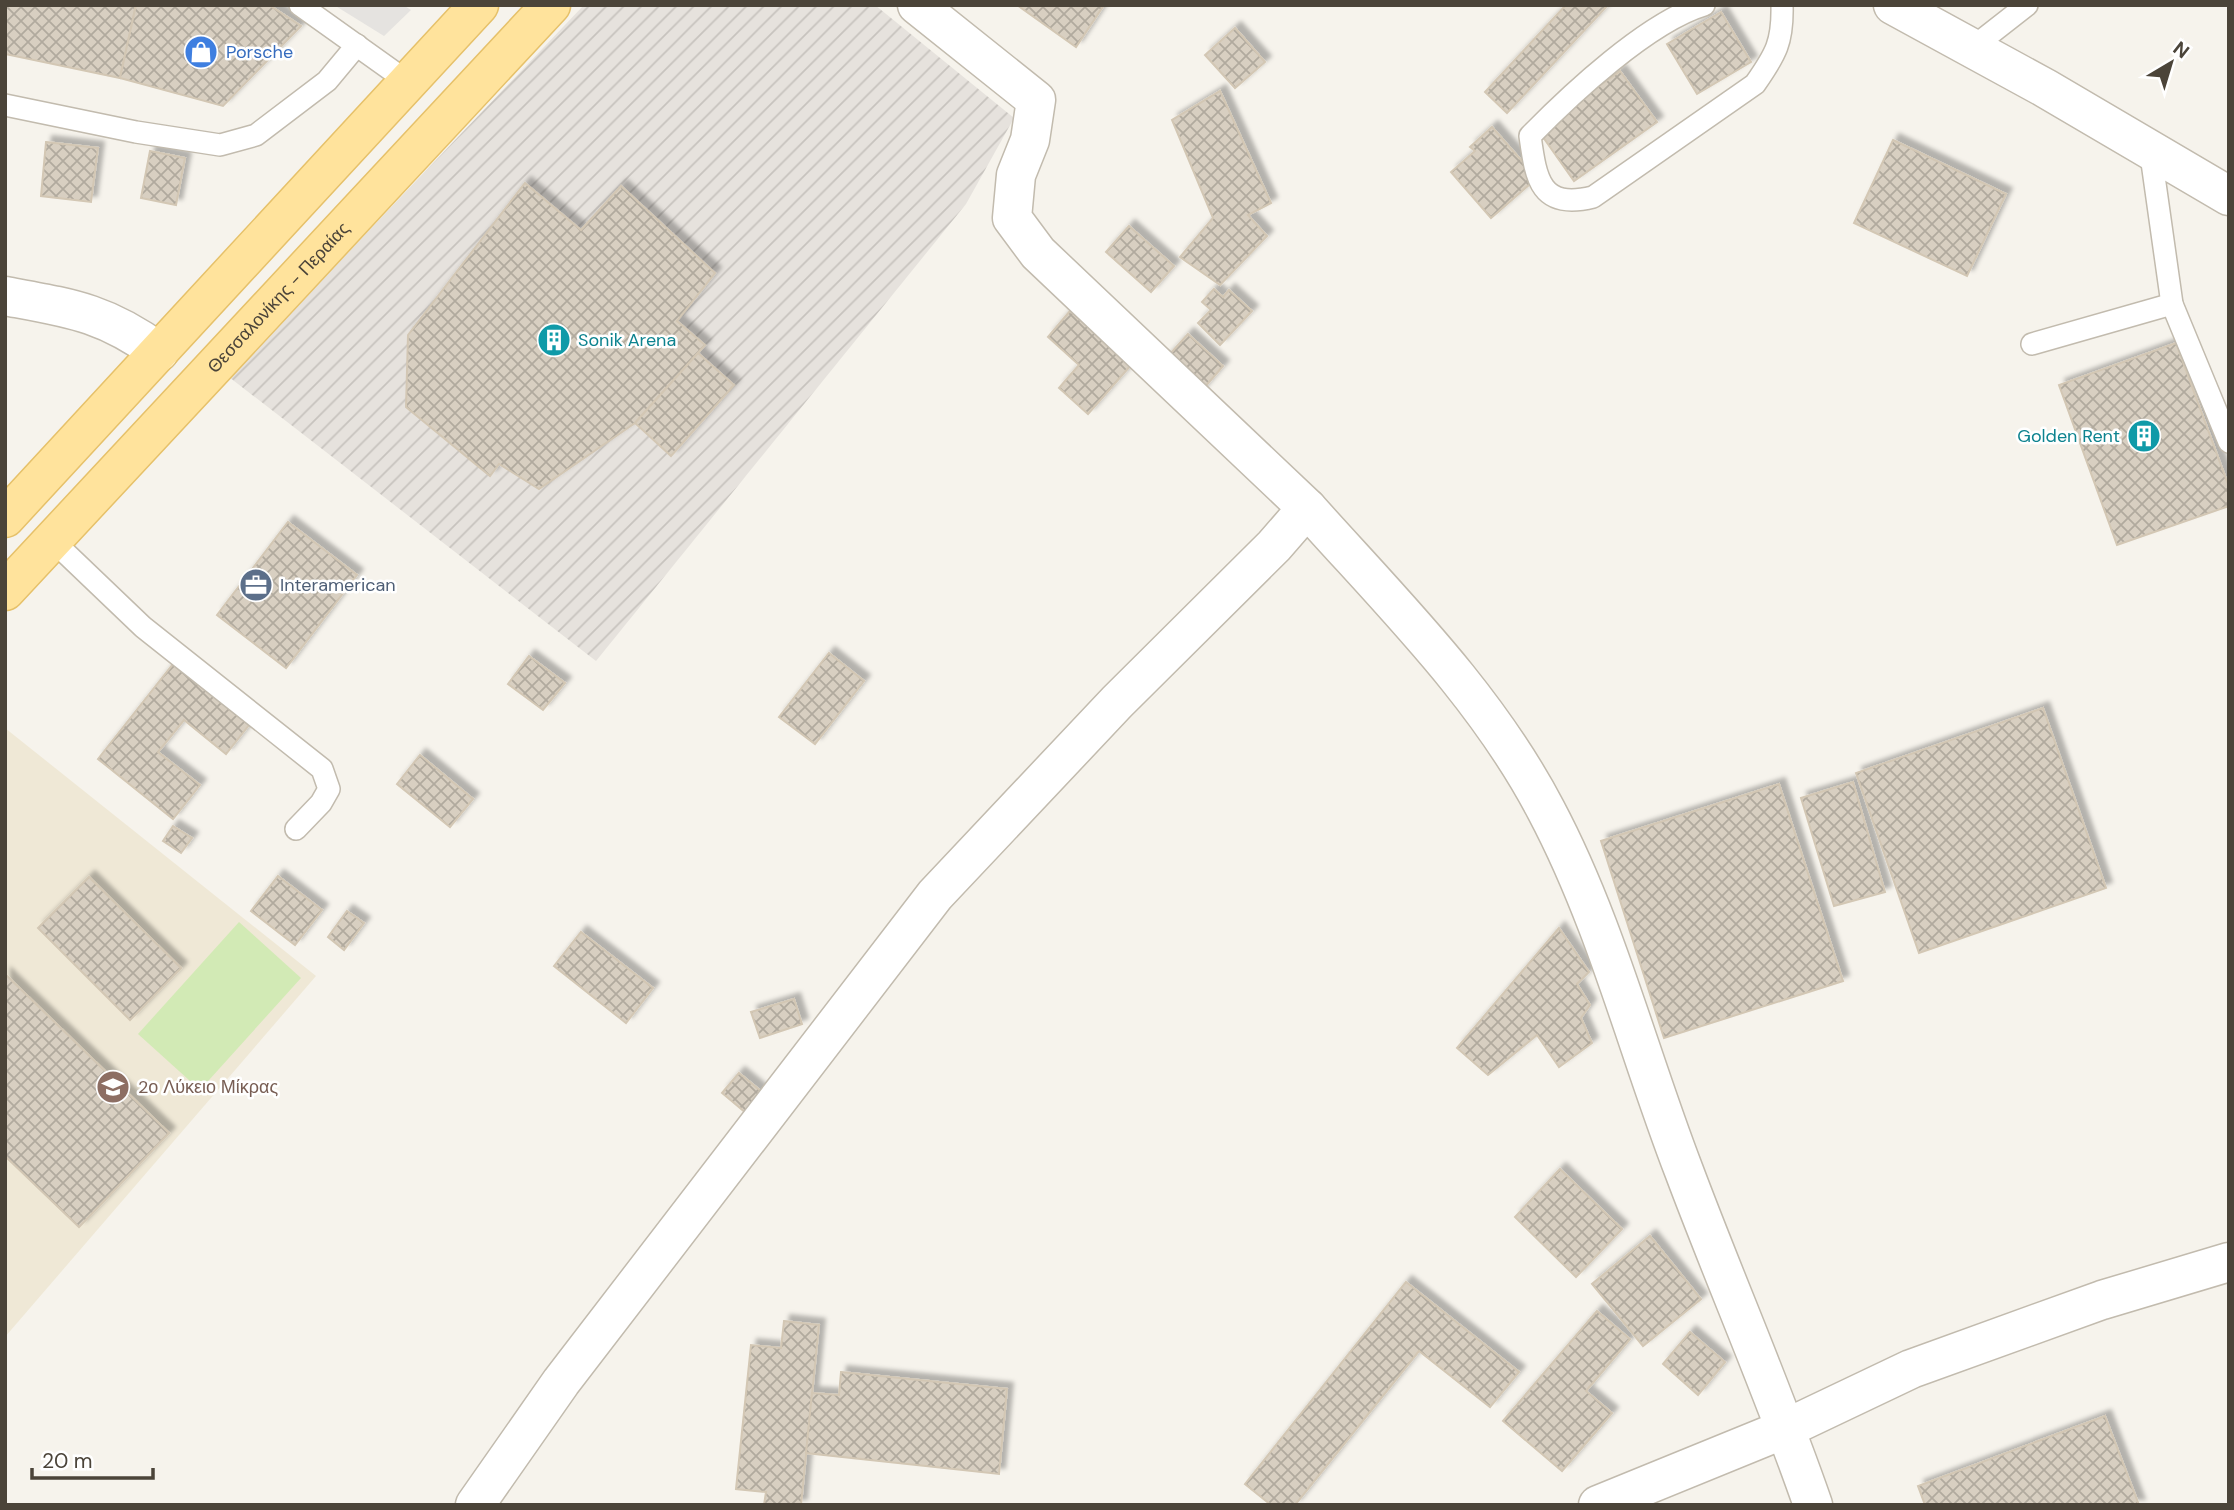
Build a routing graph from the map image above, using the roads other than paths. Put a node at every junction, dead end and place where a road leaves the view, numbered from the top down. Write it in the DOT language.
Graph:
graph roads {
  1 [pos="300,5"];
  2 [pos="479,5"];
  3 [pos="551,5"];
  4 [pos="917,5"];
  5 [pos="1704,5"];
  6 [pos="1782,5"];
  7 [pos="1893,5"];
  8 [pos="2027,5"];
  9 [pos="357,45"];
  10 [pos="1972,48"];
  11 [pos="408,82"];
  12 [pos="5,105"];
  13 [pos="2150,148"];
  14 [pos="2229,196"];
  15 [pos="5,296"];
  16 [pos="2172,304"];
  17 [pos="2032,344"];
  18 [pos="159,352"];
  19 [pos="2229,442"];
  20 [pos="1307,508"];
  21 [pos="5,518"];
  22 [pos="52,540"];
  23 [pos="5,590"];
  24 [pos="296,829"];
  25 [pos="2229,1262"];
  26 [pos="1787,1428"];
  27 [pos="475,1505"];
  28 [pos="1598,1505"];
  29 [pos="1812,1505"];
  1 -- 9 [label="lane"];
  2 -- 11 [label="main road"];
  3 -- 22 [label="main road, Θεσσαλονίκης - Περαίας"];
  4 -- 20 [label="street"];
  5 -- 6 [label="lane"];
  7 -- 10 [label="street"];
  8 -- 10 [label="lane"];
  9 -- 11 [label="lane"];
  9 -- 12 [label="lane"];
  10 -- 13 [label="street"];
  11 -- 18 [label="main road"];
  13 -- 14 [label="street"];
  13 -- 16 [label="lane"];
  15 -- 18 [label="street"];
  16 -- 17 [label="lane"];
  16 -- 19 [label="lane"];
  18 -- 21 [label="main road"];
  20 -- 26 [label="street"];
  20 -- 27 [label="street"];
  22 -- 23 [label="main road, Θεσσαλονίκης - Περαίας"];
  22 -- 24 [label="lane"];
  25 -- 26 [label="street"];
  26 -- 28 [label="street"];
  26 -- 29 [label="street"];
}
